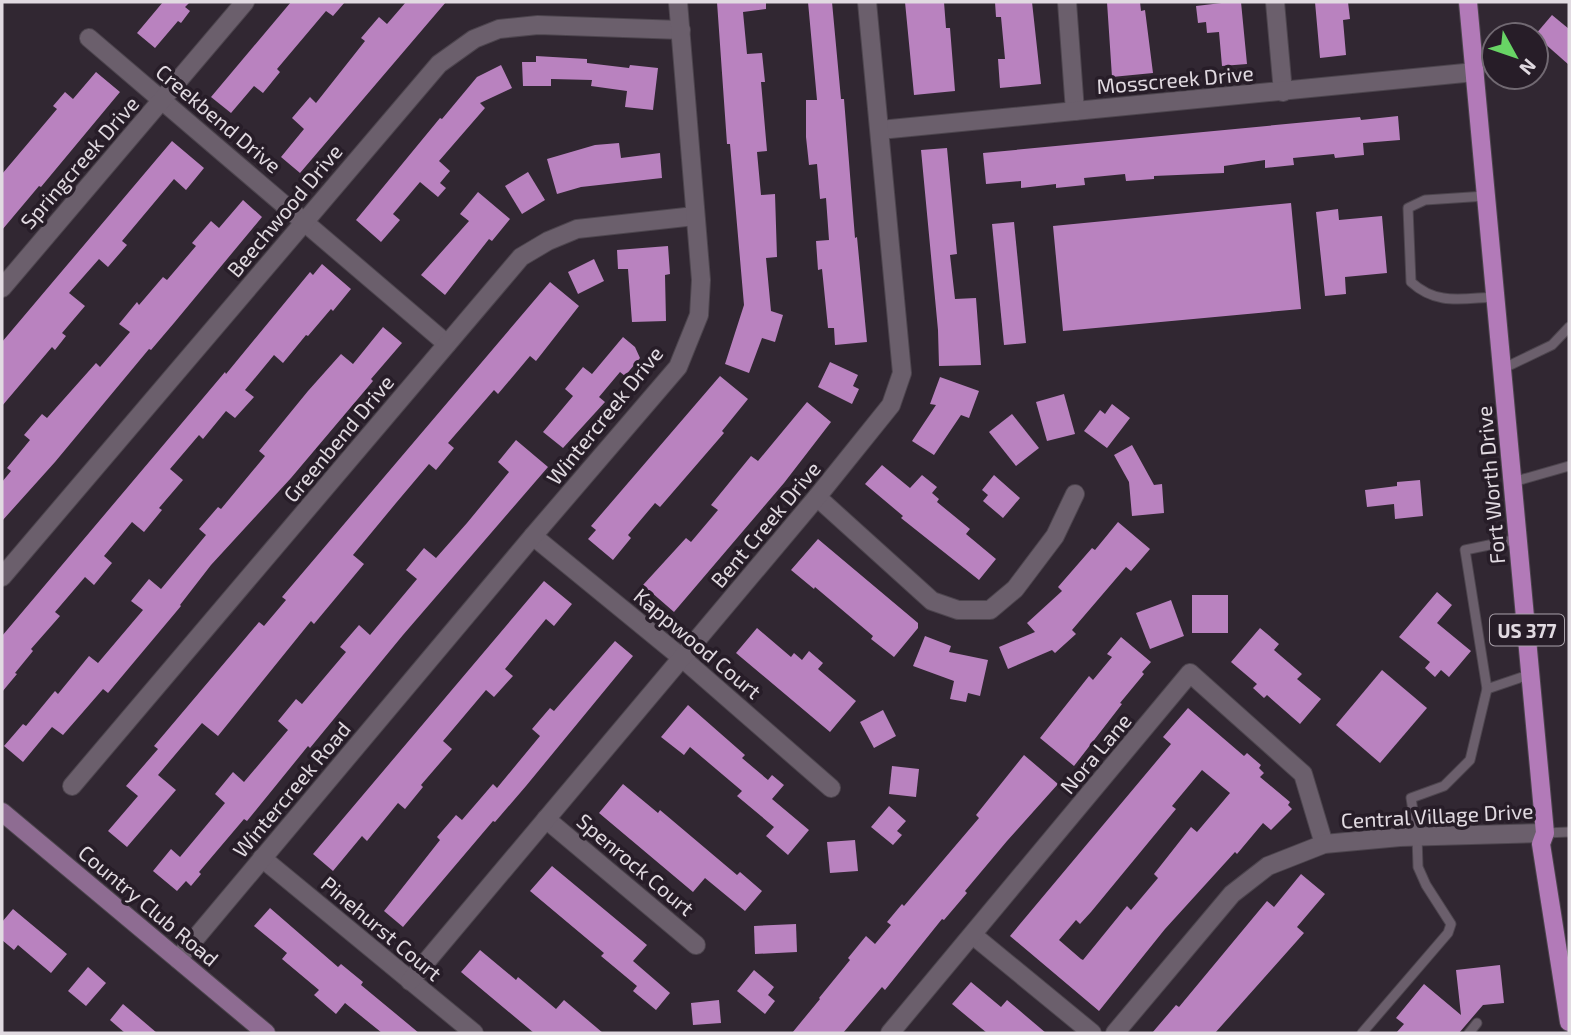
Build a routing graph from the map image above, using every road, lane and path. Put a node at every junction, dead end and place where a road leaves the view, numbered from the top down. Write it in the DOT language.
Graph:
graph roads {
  1 [pos="245,2"];
  2 [pos="678,2"];
  3 [pos="866,2"];
  4 [pos="1067,2"];
  5 [pos="1275,2"];
  6 [pos="1468,2"];
  7 [pos="681,30"];
  8 [pos="89,37"];
  9 [pos="1475,72"];
  10 [pos="1283,92"];
  11 [pos="163,100"];
  12 [pos="1075,111"];
  13 [pos="880,130"];
  14 [pos="1486,195"];
  15 [pos="695,216"];
  16 [pos="304,221"];
  17 [pos="2,288"];
  18 [pos="1496,297"];
  19 [pos="1569,327"];
  20 [pos="447,344"];
  21 [pos="1502,369"];
  22 [pos="1569,466"];
  23 [pos="1513,482"];
  24 [pos="1075,494"];
  25 [pos="817,497"];
  26 [pos="533,536"];
  27 [pos="1518,539"];
  28 [pos="2,578"];
  29 [pos="439,648"];
  30 [pos="682,658"];
  31 [pos="1531,674"];
  32 [pos="1487,689"];
  33 [pos="72,786"];
  34 [pos="831,788"];
  35 [pos="2,812"];
  36 [pos="546,819"];
  37 [pos="1569,832"];
  38 [pos="1545,833"];
  39 [pos="1417,836"];
  40 [pos="1324,844"];
  41 [pos="262,858"];
  42 [pos="974,936"];
  43 [pos="696,945"];
  44 [pos="178,959"];
  45 [pos="1564,961"];
  46 [pos="410,981"];
  47 [pos="1569,1022"];
  48 [pos="1477,1023"];
  49 [pos="265,1033"];
  50 [pos="474,1033"];
  51 [pos="890,1033"];
  52 [pos="1092,1033"];
  53 [pos="1115,1033"];
  54 [pos="1362,1033"];
  55 [pos="1469,1033"];
  56 [pos="1563,1033"];
  1 -- 11 [label="street, Springcreek Drive"];
  2 -- 7 [label="street, Wintercreek Drive"];
  3 -- 13 [label="street, Bent Creek Drive"];
  4 -- 12 [label="street"];
  5 -- 10 [label="street"];
  6 -- 9 [label="main road, Fort Worth Drive / US 377"];
  7 -- 15 [label="street, Wintercreek Drive"];
  7 -- 16 [label="street, Beechwood Drive"];
  8 -- 11 [label="street, Creekbend Drive"];
  9 -- 10 [label="street, Mosscreek Drive"];
  9 -- 14 [label="main road, Fort Worth Drive / US 377"];
  10 -- 12 [label="street, Mosscreek Drive"];
  11 -- 16 [label="street, Creekbend Drive"];
  11 -- 17 [label="street, Springcreek Drive"];
  12 -- 13 [label="street, Mosscreek Drive"];
  13 -- 25 [label="street, Bent Creek Drive"];
  14 -- 18 [label="main road, Fort Worth Drive / US 377"];
  14 -- 18 [label="lane"];
  15 -- 20 [label="street, Greenbend Drive"];
  15 -- 26 [label="street, Wintercreek Drive"];
  16 -- 20 [label="street, Creekbend Drive"];
  16 -- 28 [label="street, Beechwood Drive"];
  18 -- 21 [label="main road, Fort Worth Drive / US 377"];
  19 -- 21 [label="lane"];
  20 -- 33 [label="street, Greenbend Drive"];
  21 -- 23 [label="main road, Fort Worth Drive / US 377"];
  22 -- 23 [label="lane"];
  23 -- 27 [label="main road, Fort Worth Drive / US 377"];
  24 -- 25 [label="street"];
  25 -- 30 [label="street, Bent Creek Drive"];
  26 -- 29 [label="street, Wintercreek Drive"];
  26 -- 30 [label="street, Kappwood Court"];
  27 -- 31 [label="main road, Fort Worth Drive / US 377"];
  27 -- 32 [label="lane"];
  29 -- 41 [label="street, Wintercreek Road"];
  30 -- 34 [label="street, Kappwood Court"];
  30 -- 36 [label="street, Bent Creek Drive"];
  31 -- 32 [label="lane"];
  31 -- 38 [label="main road, Fort Worth Drive / US 377"];
  32 -- 39 [label="lane"];
  35 -- 44 [label="main road, Country Club Road"];
  36 -- 43 [label="street, Spenrock Court"];
  36 -- 46 [label="street, Bent Creek Drive"];
  37 -- 38 [label="lane"];
  38 -- 39 [label="street, Central Village Drive"];
  38 -- 45 [label="main road, Fort Worth Drive / US 377"];
  39 -- 40 [label="street, Central Village Drive"];
  39 -- 54 [label="lane"];
  40 -- 42 [label="street, Nora Lane"];
  40 -- 53 [label="street, Central Village Drive"];
  41 -- 44 [label="street, Wintercreek Road"];
  41 -- 46 [label="street, Pinehurst Court"];
  42 -- 51 [label="street, Nora Lane"];
  42 -- 52 [label="street"];
  44 -- 49 [label="main road, Country Club Road"];
  45 -- 47 [label="main road, Fort Worth Drive / US 377"];
  45 -- 56 [label="main road, Fort Worth Drive / US 377"];
  46 -- 50 [label="street, Pinehurst Court"];
  48 -- 55 [label="lane"];
}
